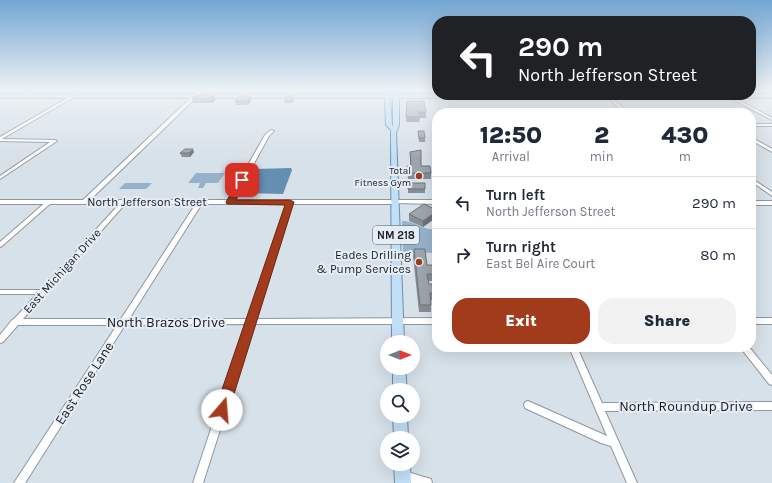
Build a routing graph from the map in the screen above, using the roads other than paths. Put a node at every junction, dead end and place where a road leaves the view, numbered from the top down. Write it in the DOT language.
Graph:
graph roads {
  1 [pos="45,113"];
  2 [pos="179,113"];
  3 [pos="388,113"];
  4 [pos="396,113"];
  5 [pos="760,113"];
  6 [pos="772,119"];
  7 [pos="756,125"];
  8 [pos="772,125"];
  9 [pos="393,129"];
  10 [pos="272,131"];
  11 [pos="0,139"];
  12 [pos="756,142"];
  13 [pos="772,151"];
  14 [pos="0,178"];
  15 [pos="756,183"];
  16 [pos="772,194"];
  17 [pos="0,202"];
  18 [pos="49,202"];
  19 [pos="85,202"];
  20 [pos="124,202"];
  21 [pos="200,202"];
  22 [pos="230,202"];
  23 [pos="290,202"];
  24 [pos="395,202"];
  25 [pos="432,202"];
  26 [pos="756,203"];
  27 [pos="772,203"];
  28 [pos="0,245"];
  29 [pos="0,292"];
  30 [pos="43,292"];
  31 [pos="397,321"];
  32 [pos="432,321"];
  33 [pos="756,321"];
  34 [pos="772,321"];
  35 [pos="15,322"];
  36 [pos="123,322"];
  37 [pos="251,323"];
  38 [pos="398,335"];
  39 [pos="0,340"];
  40 [pos="575,352"];
  41 [pos="748,352"];
  42 [pos="772,381"];
  43 [pos="528,405"];
  44 [pos="772,406"];
  45 [pos="599,407"];
  46 [pos="614,442"];
  47 [pos="402,474"];
  48 [pos="19,483"];
  49 [pos="198,483"];
  50 [pos="427,483"];
  51 [pos="632,483"];
  1 -- 11 [label="street"];
  2 -- 19 [label="street"];
  3 -- 9 [label="main road, NM 218"];
  4 -- 9 [label="main road"];
  5 -- 6 [label="street"];
  7 -- 8 [label="street"];
  9 -- 24 [label="main road, NM 218"];
  10 -- 22 [label="street"];
  11 -- 14 [label="street"];
  12 -- 13 [label="street"];
  15 -- 16 [label="street"];
  17 -- 18 [label="street, North Jefferson Street"];
  18 -- 19 [label="street, North Jefferson Street"];
  18 -- 28 [label="street"];
  19 -- 20 [label="street, North Jefferson Street"];
  20 -- 21 [label="street, North Jefferson Street"];
  20 -- 30 [label="street, East Michigan Drive"];
  21 -- 22 [label="street, North Jefferson Street"];
  21 -- 36 [label="street, East Rose Lane"];
  22 -- 23 [label="street, North Jefferson Street"];
  23 -- 24 [label="street, North Jefferson Street"];
  23 -- 37 [label="street"];
  24 -- 25 [label="street, North Jefferson Street"];
  24 -- 31 [label="main road, NM 218"];
  26 -- 27 [label="street"];
  29 -- 30 [label="street"];
  30 -- 35 [label="street, East Michigan Drive"];
  31 -- 32 [label="street, North Brazos Drive"];
  31 -- 37 [label="street, North Brazos Drive"];
  31 -- 38 [label="main road, NM 218"];
  33 -- 34 [label="street"];
  35 -- 36 [label="street, North Brazos Drive"];
  35 -- 39 [label="street, East Michigan Drive"];
  36 -- 37 [label="street, North Brazos Drive"];
  36 -- 48 [label="street, East Rose Lane"];
  37 -- 49 [label="street"];
  40 -- 45 [label="street"];
  41 -- 42 [label="street"];
  43 -- 46 [label="street"];
  44 -- 45 [label="street, North Roundup Drive"];
  45 -- 46 [label="street"];
  46 -- 51 [label="street"];
  47 -- 50 [label="street"];
}
